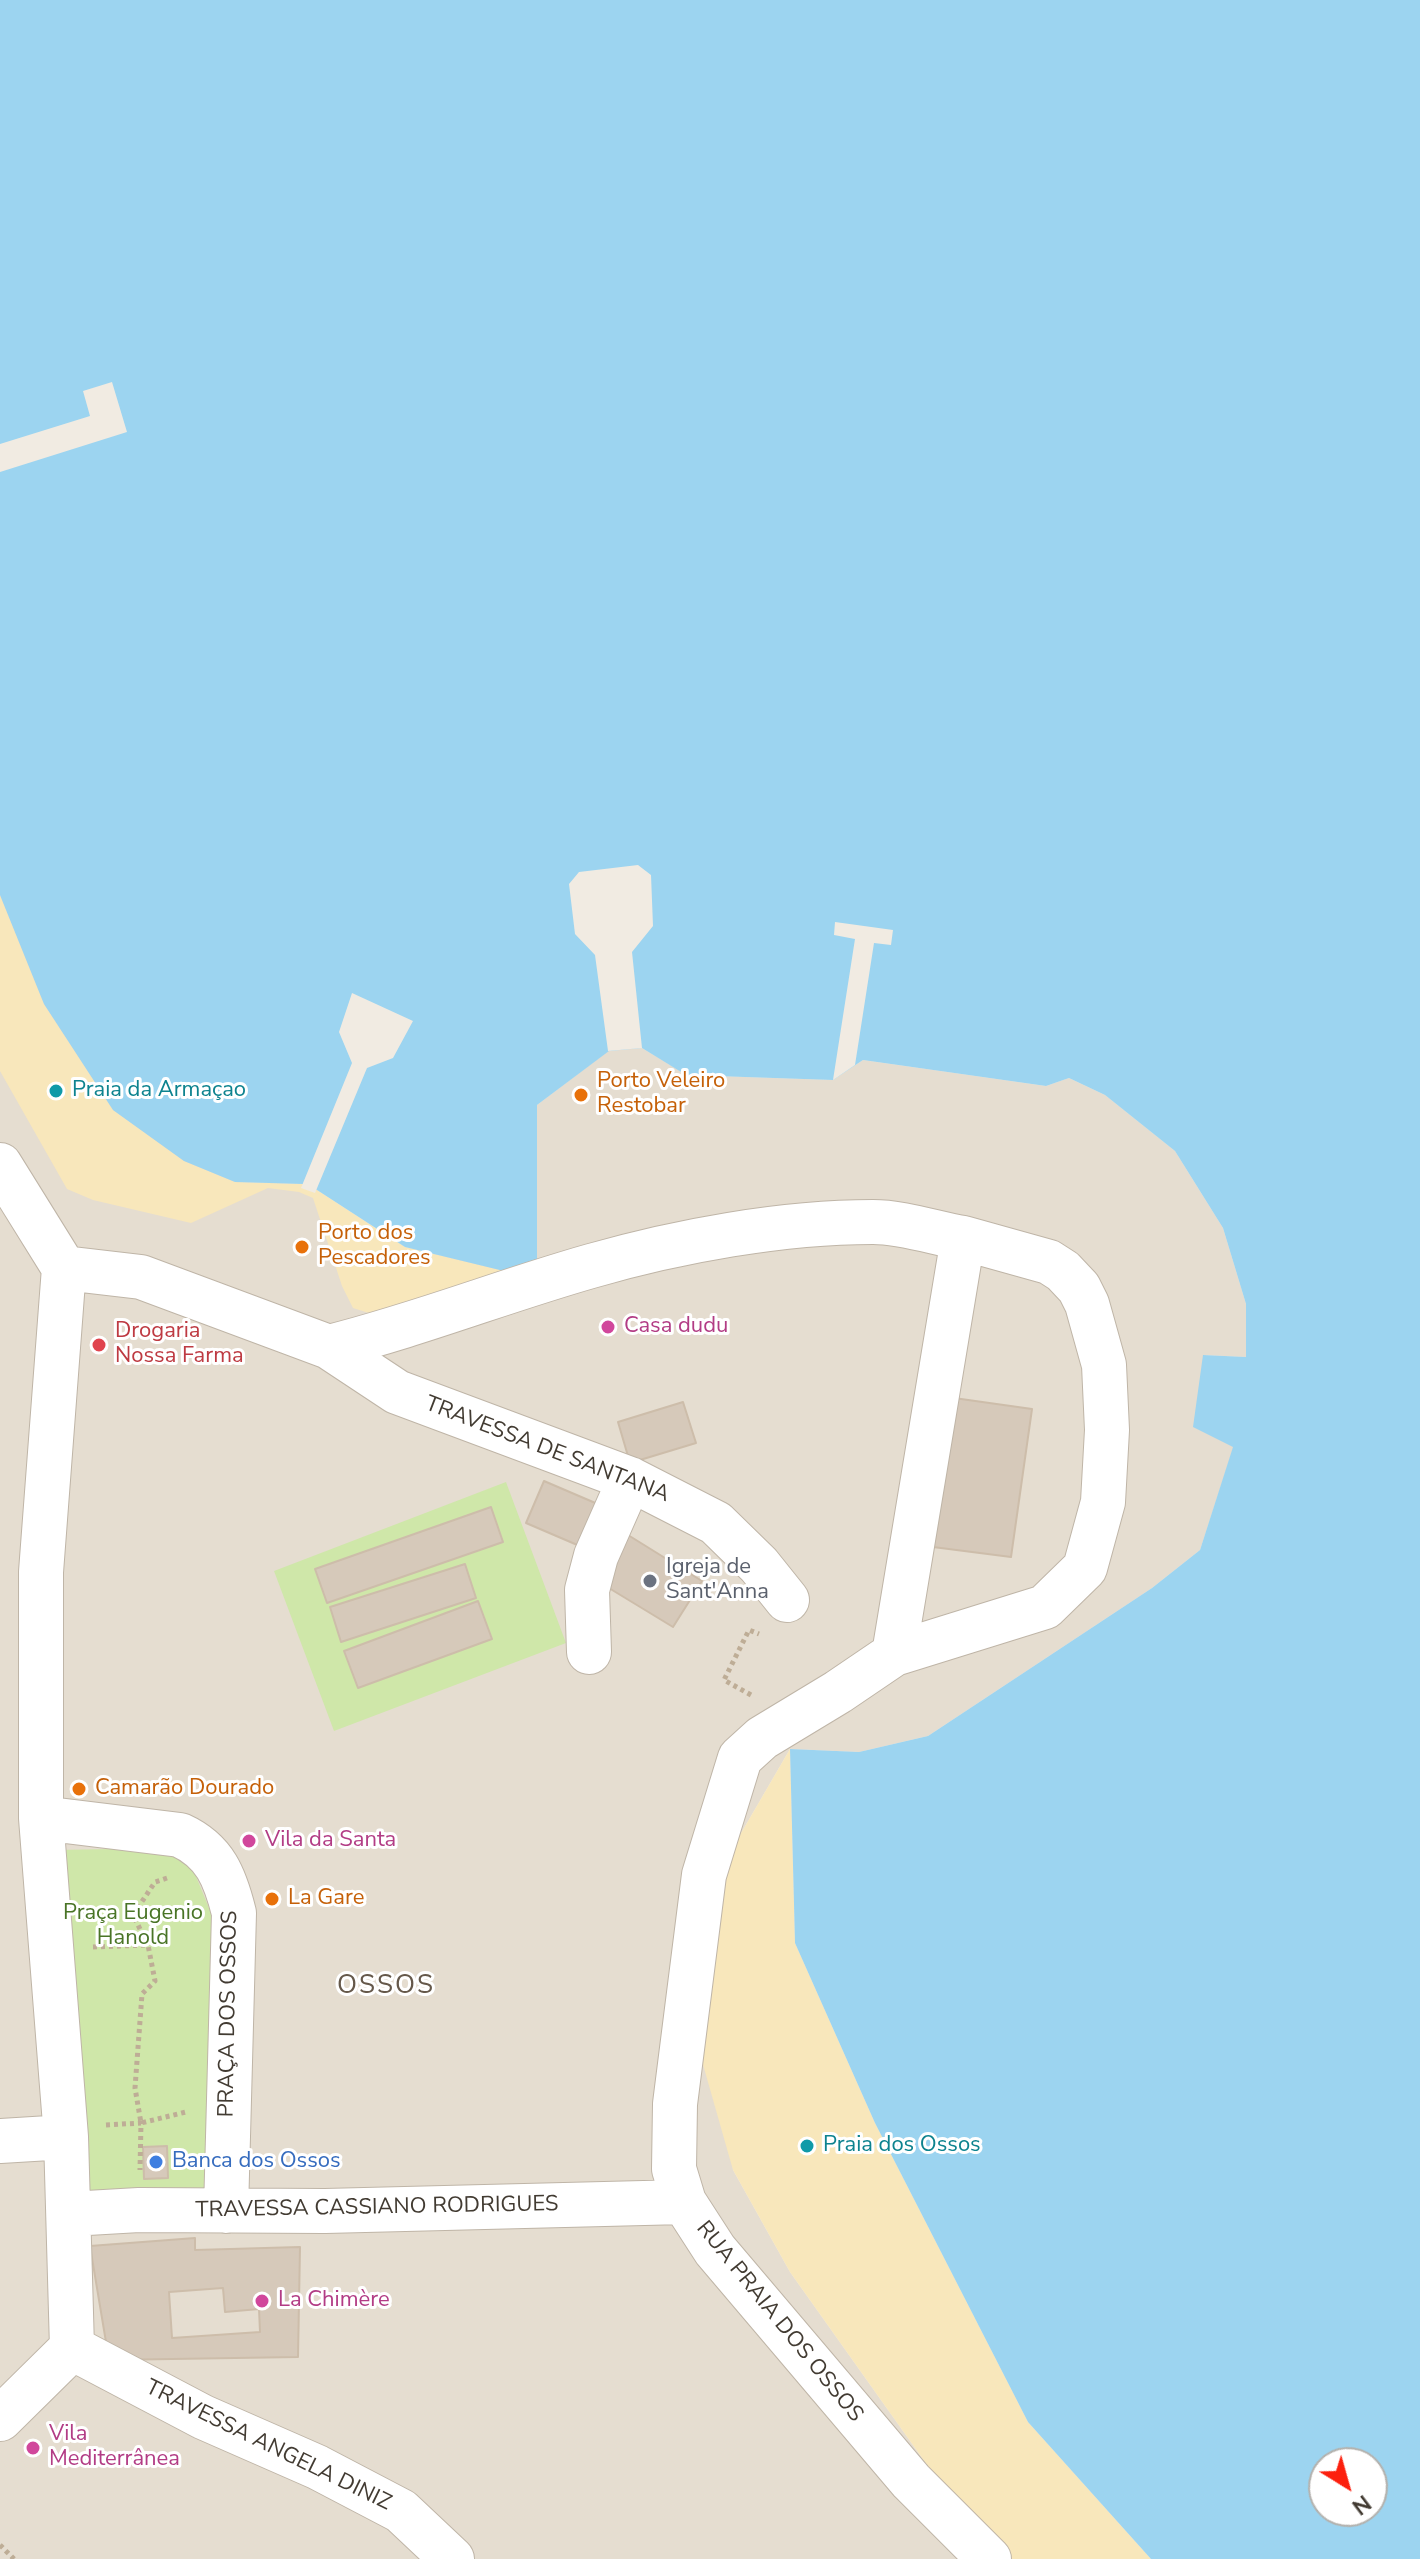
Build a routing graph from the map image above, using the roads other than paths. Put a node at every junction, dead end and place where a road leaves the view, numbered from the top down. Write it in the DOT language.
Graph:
graph roads {
  1 [pos="0,1165"];
  2 [pos="963,1238"];
  3 [pos="64,1268"];
  4 [pos="329,1347"];
  5 [pos="630,1479"];
  6 [pos="787,1600"];
  7 [pos="589,1652"];
  8 [pos="894,1654"];
  9 [pos="41,1818"];
  10 [pos="66,2137"];
  11 [pos="0,2141"];
  12 [pos="684,2202"];
  13 [pos="226,2211"];
  14 [pos="70,2214"];
  15 [pos="72,2348"];
  16 [pos="0,2419"];
  17 [pos="452,2559"];
  18 [pos="989,2559"];
  1 -- 3 [label="street"];
  2 -- 4 [label="street"];
  2 -- 8 [label="street"];
  2 -- 8 [label="street"];
  3 -- 4 [label="street, TRAVESSA DE SANTANA"];
  3 -- 9 [label="street"];
  4 -- 5 [label="street, TRAVESSA DE SANTANA"];
  5 -- 6 [label="street, TRAVESSA DE SANTANA"];
  5 -- 7 [label="street"];
  8 -- 12 [label="street, RUA PRAIA DOS OSSOS"];
  9 -- 10 [label="street"];
  9 -- 13 [label="street, PRAÇA DOS OSSOS"];
  10 -- 11 [label="street"];
  10 -- 14 [label="street"];
  12 -- 13 [label="street, TRAVESSA CASSIANO RODRIGUES"];
  12 -- 18 [label="street, RUA PRAIA DOS OSSOS"];
  13 -- 14 [label="street, TRAVESSA CASSIANO RODRIGUES"];
  14 -- 15 [label="street"];
  15 -- 16 [label="street"];
  15 -- 17 [label="street, TRAVESSA ANGELA DINIZ"];
}
